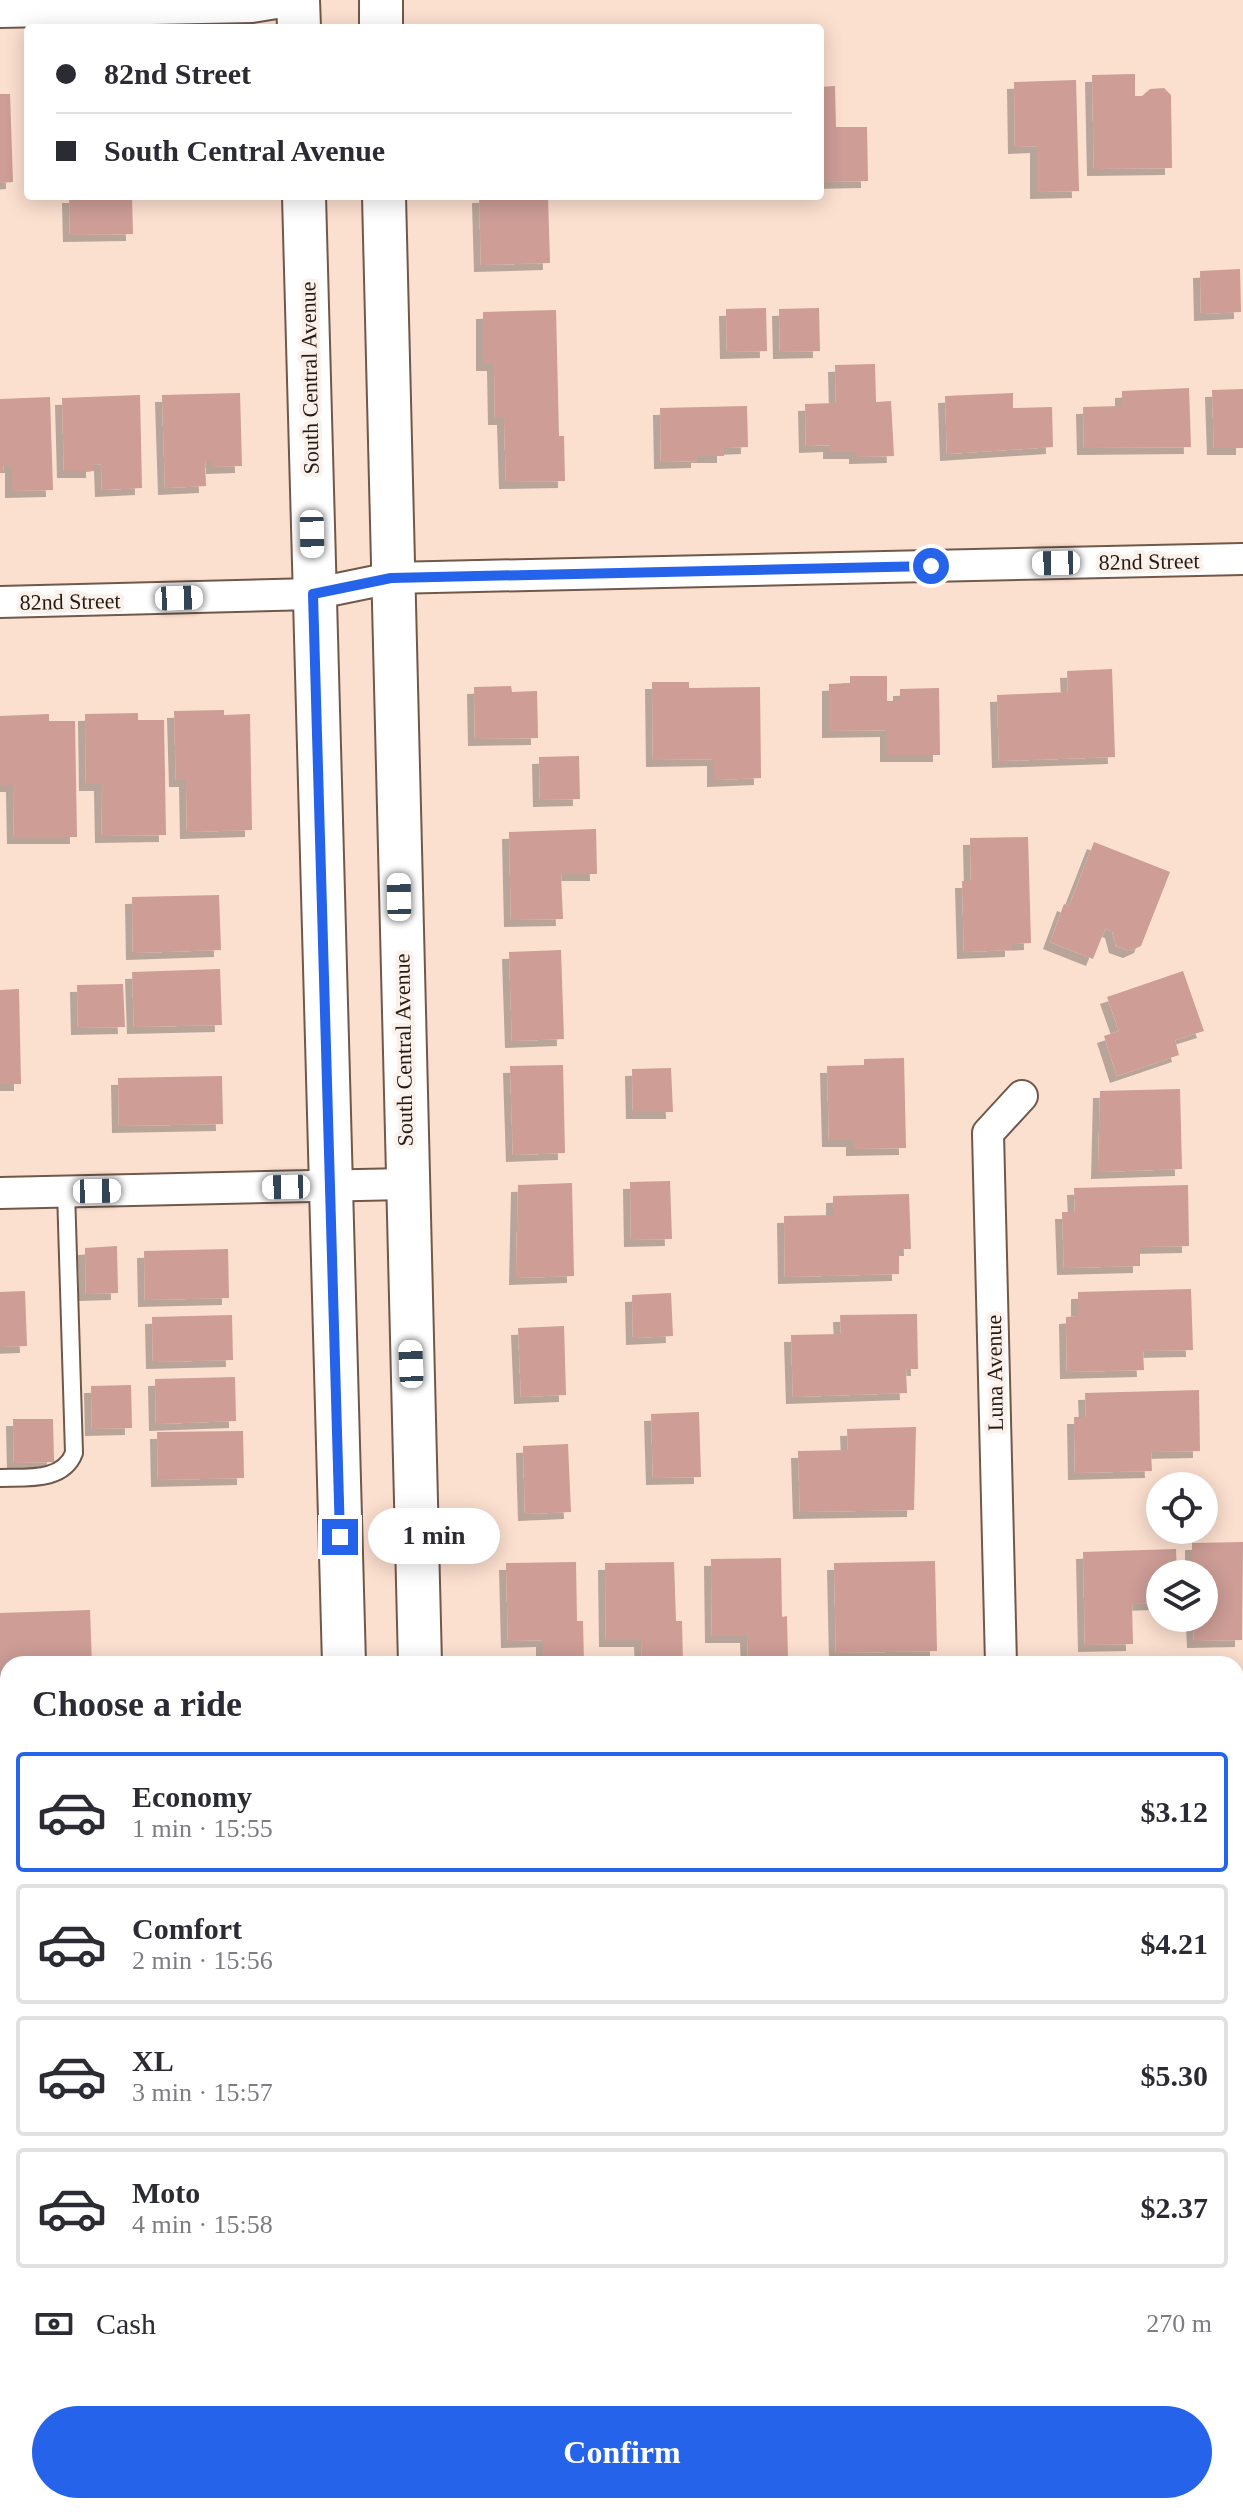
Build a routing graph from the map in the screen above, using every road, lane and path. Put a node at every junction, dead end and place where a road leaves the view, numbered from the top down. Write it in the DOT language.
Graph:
graph roads {
  1 [pos="297,0"];
  2 [pos="381,0"];
  3 [pos="0,12"];
  4 [pos="299,24"];
  5 [pos="381,24"];
  6 [pos="304,200"];
  7 [pos="384,200"];
  8 [pos="1243,559"];
  9 [pos="391,578"];
  10 [pos="313,594"];
  11 [pos="0,602"];
  12 [pos="1022,1096"];
  13 [pos="406,1184"];
  14 [pos="329,1186"];
  15 [pos="66,1191"];
  16 [pos="0,1193"];
  17 [pos="0,1478"];
  18 [pos="344,1656"];
  19 [pos="420,1656"];
  20 [pos="1001,1656"];
  1 -- 3 [label="street"];
  1 -- 4 [label="street"];
  2 -- 5 [label="street"];
  6 -- 10 [label="street, South Central Avenue"];
  7 -- 9 [label="street, South Central Avenue"];
  8 -- 9 [label="street, 82nd Street"];
  9 -- 10 [label="street, 82nd Street"];
  9 -- 13 [label="street, South Central Avenue"];
  10 -- 11 [label="street, 82nd Street"];
  10 -- 14 [label="street, South Central Avenue"];
  12 -- 20 [label="street, Luna Avenue"];
  13 -- 14 [label="street"];
  13 -- 19 [label="street, South Central Avenue"];
  14 -- 15 [label="street"];
  14 -- 18 [label="street, South Central Avenue"];
  15 -- 16 [label="street"];
  15 -- 17 [label="lane"];
}
